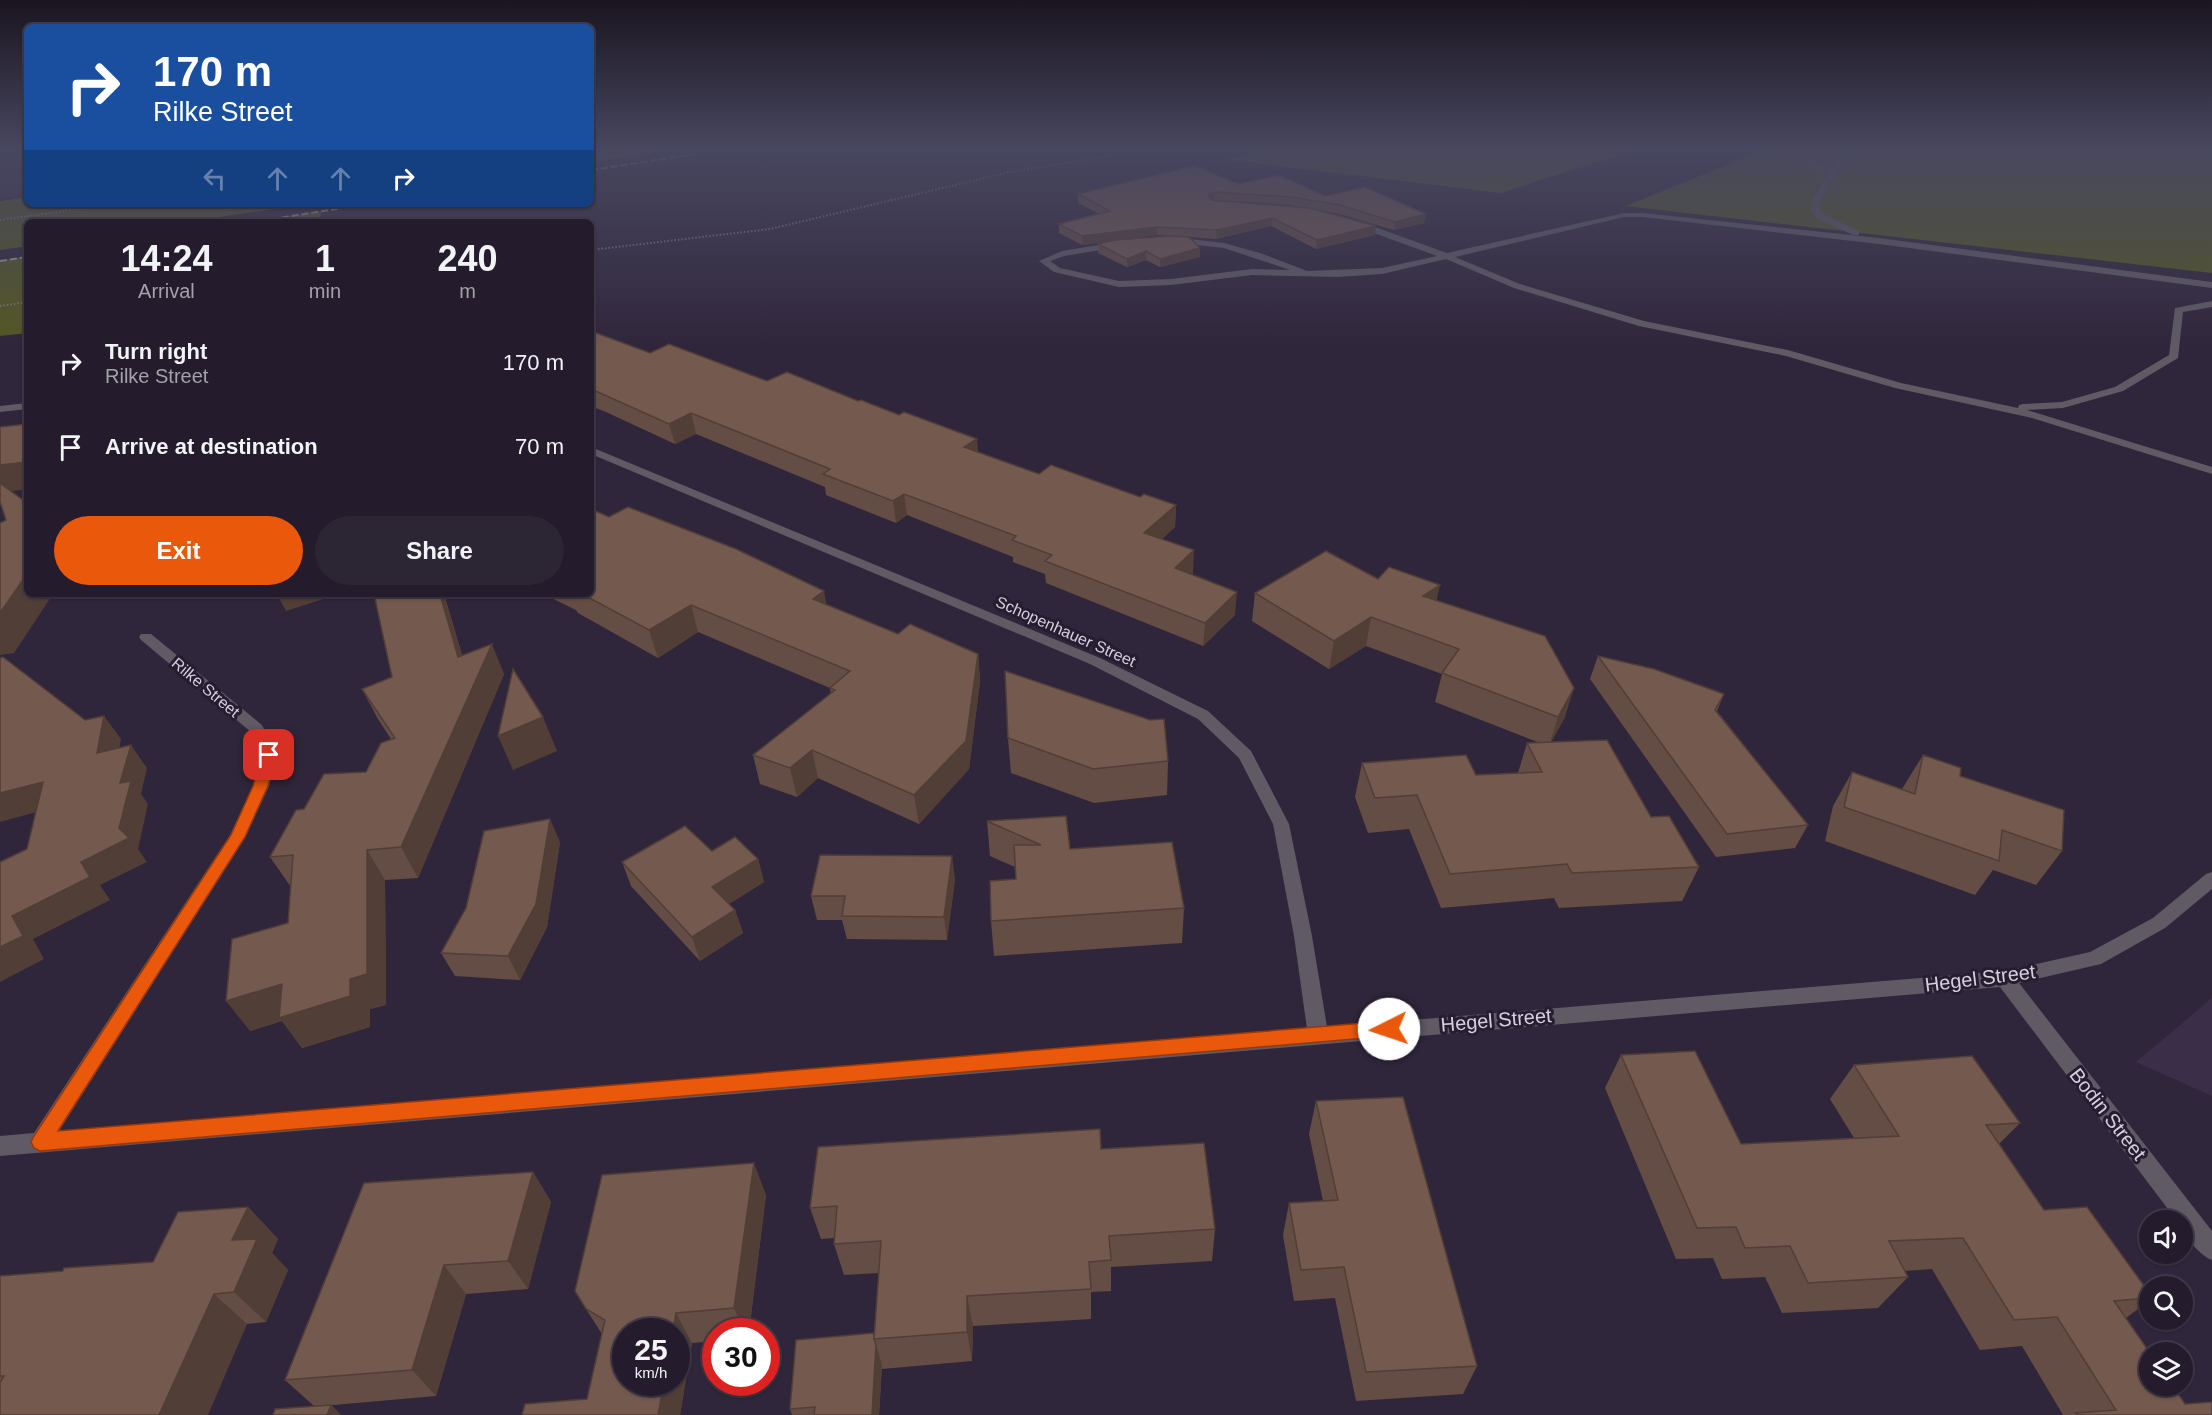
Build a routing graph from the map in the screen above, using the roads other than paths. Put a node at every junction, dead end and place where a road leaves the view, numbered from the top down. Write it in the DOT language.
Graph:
graph roads {
  1 [pos="1624,215"];
  2 [pos="1643,215"];
  3 [pos="1819,215"];
  4 [pos="1350,221"];
  5 [pos="1167,240"];
  6 [pos="1879,241"];
  7 [pos="1124,244"];
  8 [pos="1449,257"];
  9 [pos="1305,273"];
  10 [pos="2148,275"];
  11 [pos="2212,280"];
  12 [pos="2212,285"];
  13 [pos="2212,303"];
  14 [pos="24,406"];
  15 [pos="2005,408"];
  16 [pos="0,409"];
  17 [pos="594,451"];
  18 [pos="2212,471"];
  19 [pos="146,637"];
  20 [pos="2212,879"];
  21 [pos="2005,979"];
  22 [pos="1318,1034"];
  23 [pos="40,1142"];
  24 [pos="0,1146"];
  25 [pos="2212,1249"];
  1 -- 8 [label="street"];
  2 -- 6 [label="street"];
  3 -- 6 [label="street"];
  4 -- 8 [label="street"];
  5 -- 9 [label="street"];
  6 -- 10 [label="street"];
  7 -- 9 [label="street"];
  8 -- 9 [label="street"];
  8 -- 15 [label="street"];
  10 -- 11 [label="street"];
  10 -- 12 [label="street"];
  13 -- 15 [label="street"];
  14 -- 16 [label="street"];
  15 -- 18 [label="street"];
  17 -- 22 [label="street, Schopenhauer Street"];
  19 -- 23 [label="street, Rilke Street"];
  20 -- 21 [label="street, Hegel Street"];
  21 -- 22 [label="street, Hegel Street"];
  21 -- 25 [label="street, Bodin Street"];
  22 -- 23 [label="street, Hegel Street"];
  23 -- 24 [label="street, Hegel Street"];
}
